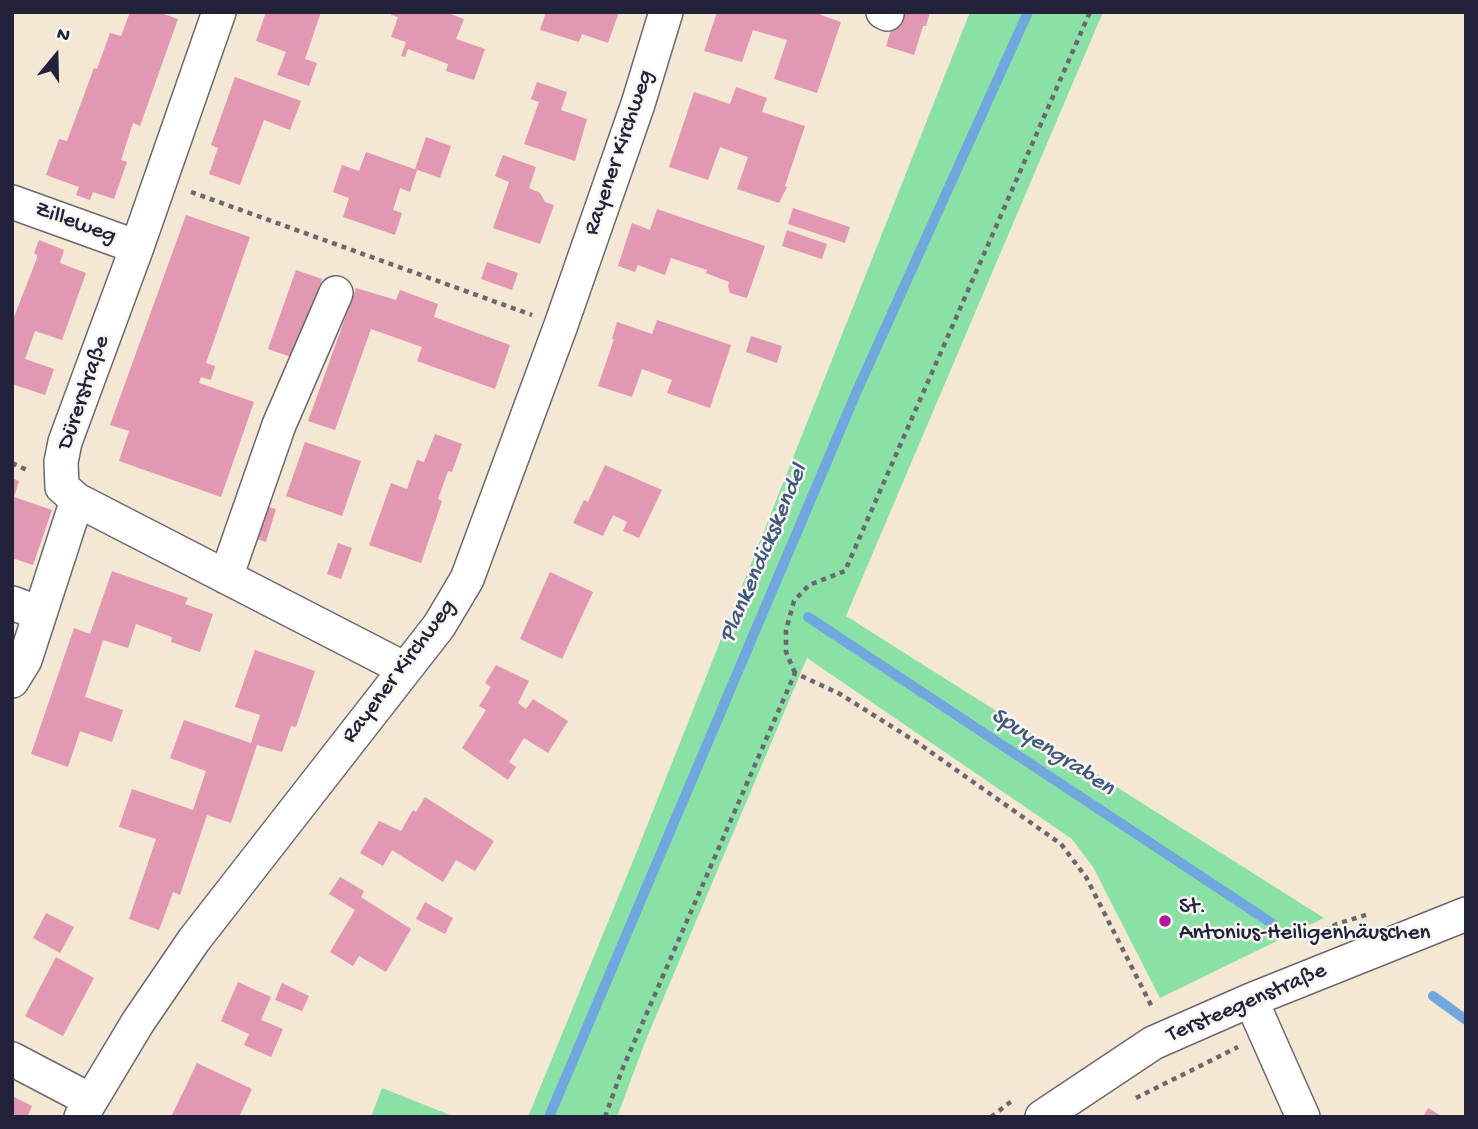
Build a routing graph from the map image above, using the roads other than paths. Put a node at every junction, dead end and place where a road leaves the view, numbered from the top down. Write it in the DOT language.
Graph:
graph roads {
  1 [pos="219,12"];
  2 [pos="666,12"];
  3 [pos="12,202"];
  4 [pos="137,247"];
  5 [pos="336,293"];
  6 [pos="77,500"];
  7 [pos="226,576"];
  8 [pos="26,608"];
  9 [pos="405,669"];
  10 [pos="12,681"];
  11 [pos="1466,914"];
  12 [pos="1251,1000"];
  13 [pos="12,1059"];
  14 [pos="86,1108"];
  15 [pos="1042,1117"];
  16 [pos="1304,1117"];
  1 -- 4 [label="street, Dürerstraße"];
  2 -- 9 [label="street, Rayener Kirchweg"];
  3 -- 4 [label="street, Zilleweg"];
  4 -- 6 [label="street, Dürerstraße"];
  5 -- 7 [label="street"];
  6 -- 7 [label="street"];
  6 -- 8 [label="street"];
  7 -- 9 [label="street"];
  8 -- 10 [label="street"];
  9 -- 14 [label="street, Rayener Kirchweg"];
  11 -- 12 [label="street, Tersteegenstraße"];
  12 -- 15 [label="street, Tersteegenstraße"];
  12 -- 16 [label="street"];
  13 -- 14 [label="street"];
}
